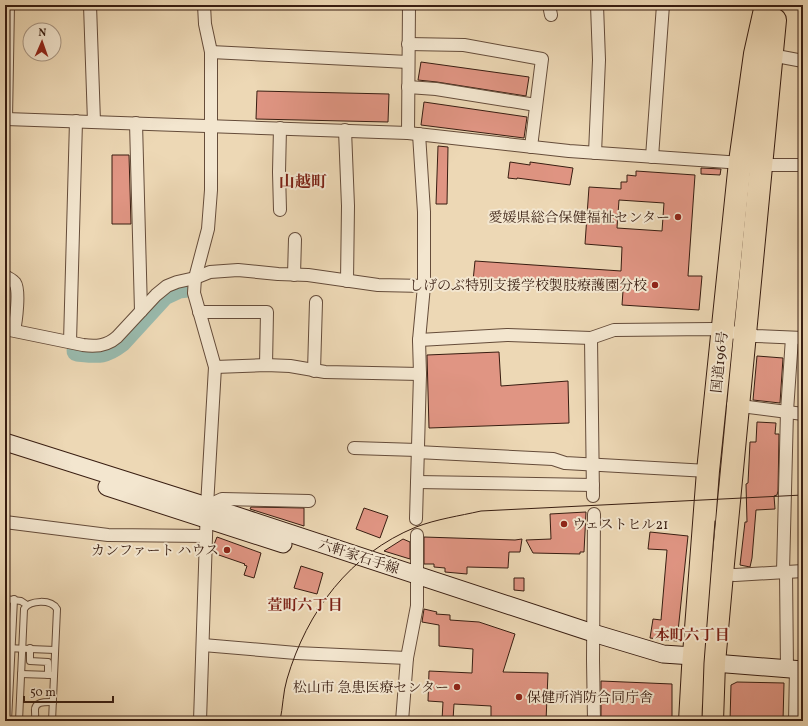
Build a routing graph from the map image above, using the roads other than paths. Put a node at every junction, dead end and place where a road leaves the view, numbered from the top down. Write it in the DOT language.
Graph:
graph roads {
  1 [pos="8,5"];
  2 [pos="90,5"];
  3 [pos="204,5"];
  4 [pos="409,5"];
  5 [pos="597,5"];
  6 [pos="663,5"];
  7 [pos="754,5"];
  8 [pos="766,5"];
  9 [pos="776,5"];
  10 [pos="408,44"];
  11 [pos="211,52"];
  12 [pos="763,54"];
  13 [pos="803,61"];
  14 [pos="408,62"];
  15 [pos="408,87"];
  16 [pos="5,105"];
  17 [pos="536,105"];
  18 [pos="6,120"];
  19 [pos="76,121"];
  20 [pos="94,122"];
  21 [pos="136,123"];
  22 [pos="212,126"];
  23 [pos="280,128"];
  24 [pos="345,130"];
  25 [pos="413,133"];
  26 [pos="531,147"];
  27 [pos="595,153"];
  28 [pos="652,157"];
  29 [pos="750,163"];
  30 [pos="803,165"];
  31 [pos="280,210"];
  32 [pos="295,239"];
  33 [pos="294,275"];
  34 [pos="5,276"];
  35 [pos="195,278"];
  36 [pos="346,281"];
  37 [pos="424,286"];
  38 [pos="316,302"];
  39 [pos="141,311"];
  40 [pos="200,312"];
  41 [pos="9,329"];
  42 [pos="722,331"];
  43 [pos="744,334"];
  44 [pos="591,338"];
  45 [pos="797,338"];
  46 [pos="419,340"];
  47 [pos="70,342"];
  48 [pos="266,365"];
  49 [pos="216,367"];
  50 [pos="314,371"];
  51 [pos="420,374"];
  52 [pos="715,404"];
  53 [pos="737,405"];
  54 [pos="787,411"];
  55 [pos="803,414"];
  56 [pos="5,442"];
  57 [pos="354,448"];
  58 [pos="417,451"];
  59 [pos="5,454"];
  60 [pos="592,464"];
  61 [pos="708,472"];
  62 [pos="417,482"];
  63 [pos="308,501"];
  64 [pos="207,513"];
  65 [pos="594,514"];
  66 [pos="416,519"];
  67 [pos="5,522"];
  68 [pos="417,535"];
  69 [pos="206,536"];
  70 [pos="803,571"];
  71 [pos="784,572"];
  72 [pos="722,574"];
  73 [pos="418,581"];
  74 [pos="5,599"];
  75 [pos="14,599"];
  76 [pos="27,605"];
  77 [pos="593,639"];
  78 [pos="203,645"];
  79 [pos="8,648"];
  80 [pos="22,648"];
  81 [pos="30,648"];
  82 [pos="55,650"];
  83 [pos="407,658"];
  84 [pos="693,662"];
  85 [pos="714,664"];
  86 [pos="795,670"];
  87 [pos="21,674"];
  88 [pos="51,675"];
  89 [pos="53,702"];
  90 [pos="8,721"];
  91 [pos="19,721"];
  92 [pos="34,721"];
  93 [pos="52,721"];
  94 [pos="200,721"];
  95 [pos="402,721"];
  96 [pos="594,721"];
  97 [pos="690,721"];
  98 [pos="712,721"];
  99 [pos="796,721"];
  1 -- 16 [label="street"];
  2 -- 20 [label="street"];
  3 -- 11 [label="street"];
  4 -- 10 [label="street"];
  5 -- 27 [label="street"];
  6 -- 28 [label="street"];
  7 -- 12 [label="street"];
  8 -- 12 [label="highway, 国道196号"];
  9 -- 12 [label="highway, 国道196号"];
  10 -- 14 [label="street"];
  10 -- 17 [label="street"];
  11 -- 14 [label="street"];
  11 -- 22 [label="street"];
  12 -- 13 [label="street"];
  12 -- 29 [label="highway, 国道196号"];
  14 -- 15 [label="street"];
  15 -- 17 [label="street"];
  15 -- 25 [label="street"];
  16 -- 18 [label="street"];
  17 -- 26 [label="street"];
  18 -- 19 [label="street"];
  19 -- 20 [label="street"];
  19 -- 47 [label="street"];
  20 -- 21 [label="street"];
  21 -- 22 [label="street"];
  21 -- 39 [label="street"];
  22 -- 23 [label="street"];
  22 -- 35 [label="street"];
  23 -- 24 [label="street"];
  23 -- 31 [label="street"];
  24 -- 25 [label="street"];
  24 -- 36 [label="street"];
  25 -- 26 [label="street"];
  25 -- 37 [label="street"];
  26 -- 27 [label="street"];
  27 -- 28 [label="street"];
  28 -- 29 [label="street"];
  29 -- 30 [label="street"];
  29 -- 42 [label="highway, 国道196号"];
  29 -- 43 [label="highway, 国道196号"];
  32 -- 33 [label="street"];
  33 -- 35 [label="street"];
  33 -- 36 [label="street"];
  34 -- 41 [label="street"];
  35 -- 39 [label="street"];
  35 -- 40 [label="street"];
  36 -- 37 [label="street"];
  37 -- 46 [label="street"];
  38 -- 50 [label="street"];
  39 -- 47 [label="street"];
  40 -- 48 [label="street"];
  40 -- 49 [label="street"];
  41 -- 47 [label="street"];
  42 -- 43 [label="street"];
  42 -- 44 [label="street"];
  42 -- 52 [label="highway, 国道196号"];
  43 -- 45 [label="street"];
  43 -- 53 [label="highway, 国道196号"];
  44 -- 46 [label="street"];
  44 -- 60 [label="street"];
  45 -- 54 [label="street"];
  46 -- 51 [label="street"];
  48 -- 49 [label="street"];
  48 -- 50 [label="street"];
  49 -- 64 [label="street"];
  50 -- 51 [label="street"];
  51 -- 58 [label="street"];
  52 -- 53 [label="street"];
  52 -- 61 [label="highway, 国道196号"];
  53 -- 54 [label="street"];
  53 -- 72 [label="highway, 国道196号"];
  54 -- 55 [label="street"];
  54 -- 71 [label="street"];
  56 -- 64 [label="main road, 六軒家石手線"];
  57 -- 58 [label="street"];
  58 -- 60 [label="street"];
  58 -- 62 [label="street"];
  59 -- 64 [label="main road, 六軒家石手線"];
  60 -- 61 [label="street"];
  60 -- 62 [label="street"];
  61 -- 84 [label="highway, 国道196号"];
  62 -- 66 [label="street"];
  63 -- 64 [label="street"];
  64 -- 69 [label="street"];
  64 -- 73 [label="main road, 六軒家石手線"];
  65 -- 77 [label="street"];
  67 -- 69 [label="street"];
  68 -- 73 [label="street"];
  69 -- 78 [label="street"];
  70 -- 71 [label="street"];
  71 -- 72 [label="street"];
  71 -- 86 [label="street"];
  72 -- 85 [label="highway, 国道196号"];
  73 -- 77 [label="main road, 六軒家石手線"];
  73 -- 83 [label="street"];
  74 -- 75 [label="lane"];
  75 -- 76 [label="lane"];
  75 -- 79 [label="lane"];
  76 -- 80 [label="lane"];
  76 -- 82 [label="lane"];
  77 -- 84 [label="main road, 六軒家石手線"];
  77 -- 96 [label="street"];
  78 -- 83 [label="street"];
  78 -- 94 [label="street"];
  79 -- 80 [label="lane"];
  79 -- 90 [label="lane"];
  80 -- 81 [label="lane"];
  80 -- 87 [label="lane"];
  81 -- 82 [label="lane"];
  81 -- 88 [label="lane"];
  82 -- 88 [label="lane"];
  83 -- 95 [label="street"];
  84 -- 85 [label="main road, 六軒家石手線"];
  84 -- 97 [label="highway, 国道196号"];
  85 -- 86 [label="main road, 六軒家石手線"];
  85 -- 98 [label="highway, 国道196号"];
  86 -- 99 [label="street"];
  87 -- 88 [label="lane"];
  87 -- 91 [label="lane"];
  88 -- 89 [label="lane"];
  89 -- 92 [label="lane"];
  89 -- 93 [label="lane"];
}
